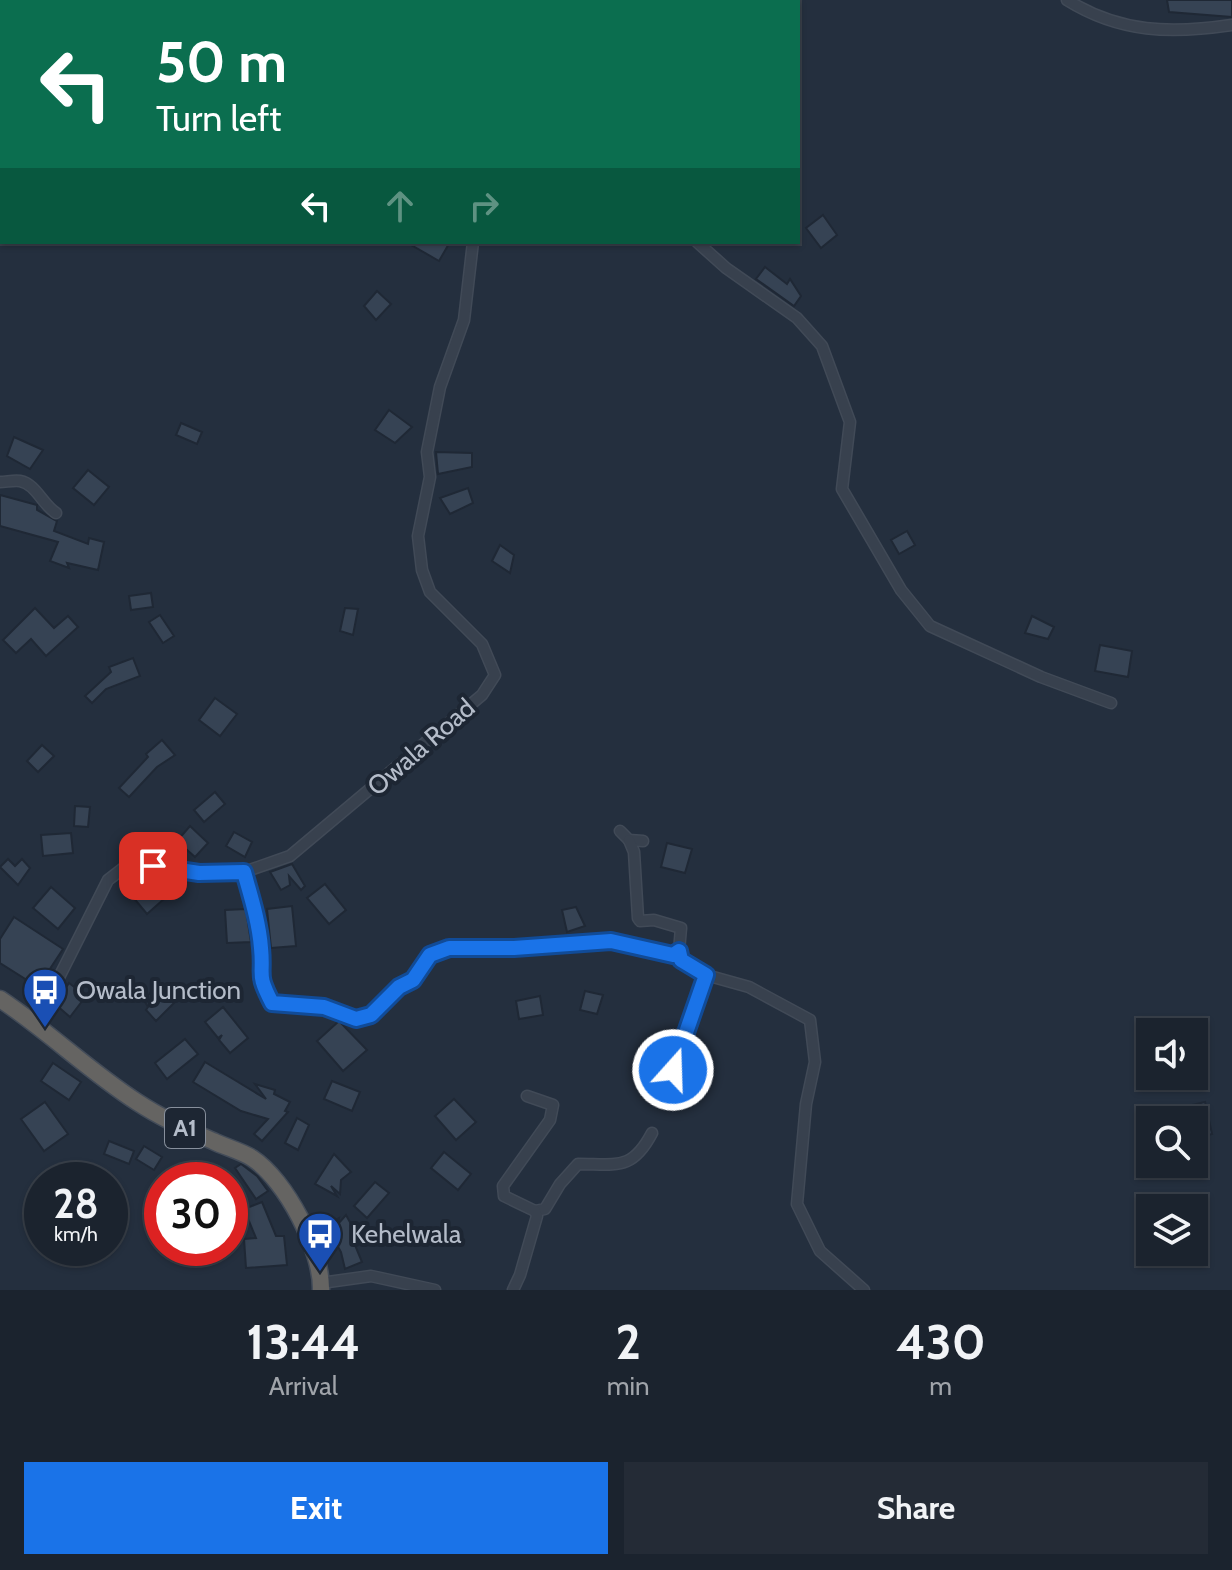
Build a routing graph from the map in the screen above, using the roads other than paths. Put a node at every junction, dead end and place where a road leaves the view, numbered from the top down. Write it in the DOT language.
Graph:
graph roads {
  1 [pos="1067,0"];
  2 [pos="1232,25"];
  3 [pos="473,244"];
  4 [pos="699,244"];
  5 [pos="0,482"];
  6 [pos="56,513"];
  7 [pos="1111,703"];
  8 [pos="620,831"];
  9 [pos="629,840"];
  10 [pos="643,841"];
  11 [pos="244,872"];
  12 [pos="679,951"];
  13 [pos="706,975"];
  14 [pos="0,999"];
  15 [pos="36,1023"];
  16 [pos="673,1070"];
  17 [pos="527,1096"];
  18 [pos="652,1133"];
  19 [pos="535,1211"];
  20 [pos="321,1287"];
  21 [pos="435,1290"];
  22 [pos="513,1290"];
  23 [pos="864,1290"];
  1 -- 2 [label="street"];
  3 -- 11 [label="street, Owala Road"];
  4 -- 7 [label="street"];
  5 -- 6 [label="street"];
  8 -- 9 [label="street"];
  9 -- 10 [label="street"];
  9 -- 12 [label="street"];
  11 -- 12 [label="street"];
  11 -- 15 [label="street, Owala Road"];
  12 -- 13 [label="street"];
  13 -- 16 [label="street"];
  13 -- 23 [label="street"];
  14 -- 15 [label="highway, A1"];
  15 -- 20 [label="highway, A1"];
  17 -- 19 [label="street"];
  18 -- 19 [label="street"];
  19 -- 22 [label="street"];
  20 -- 21 [label="street"];
}
